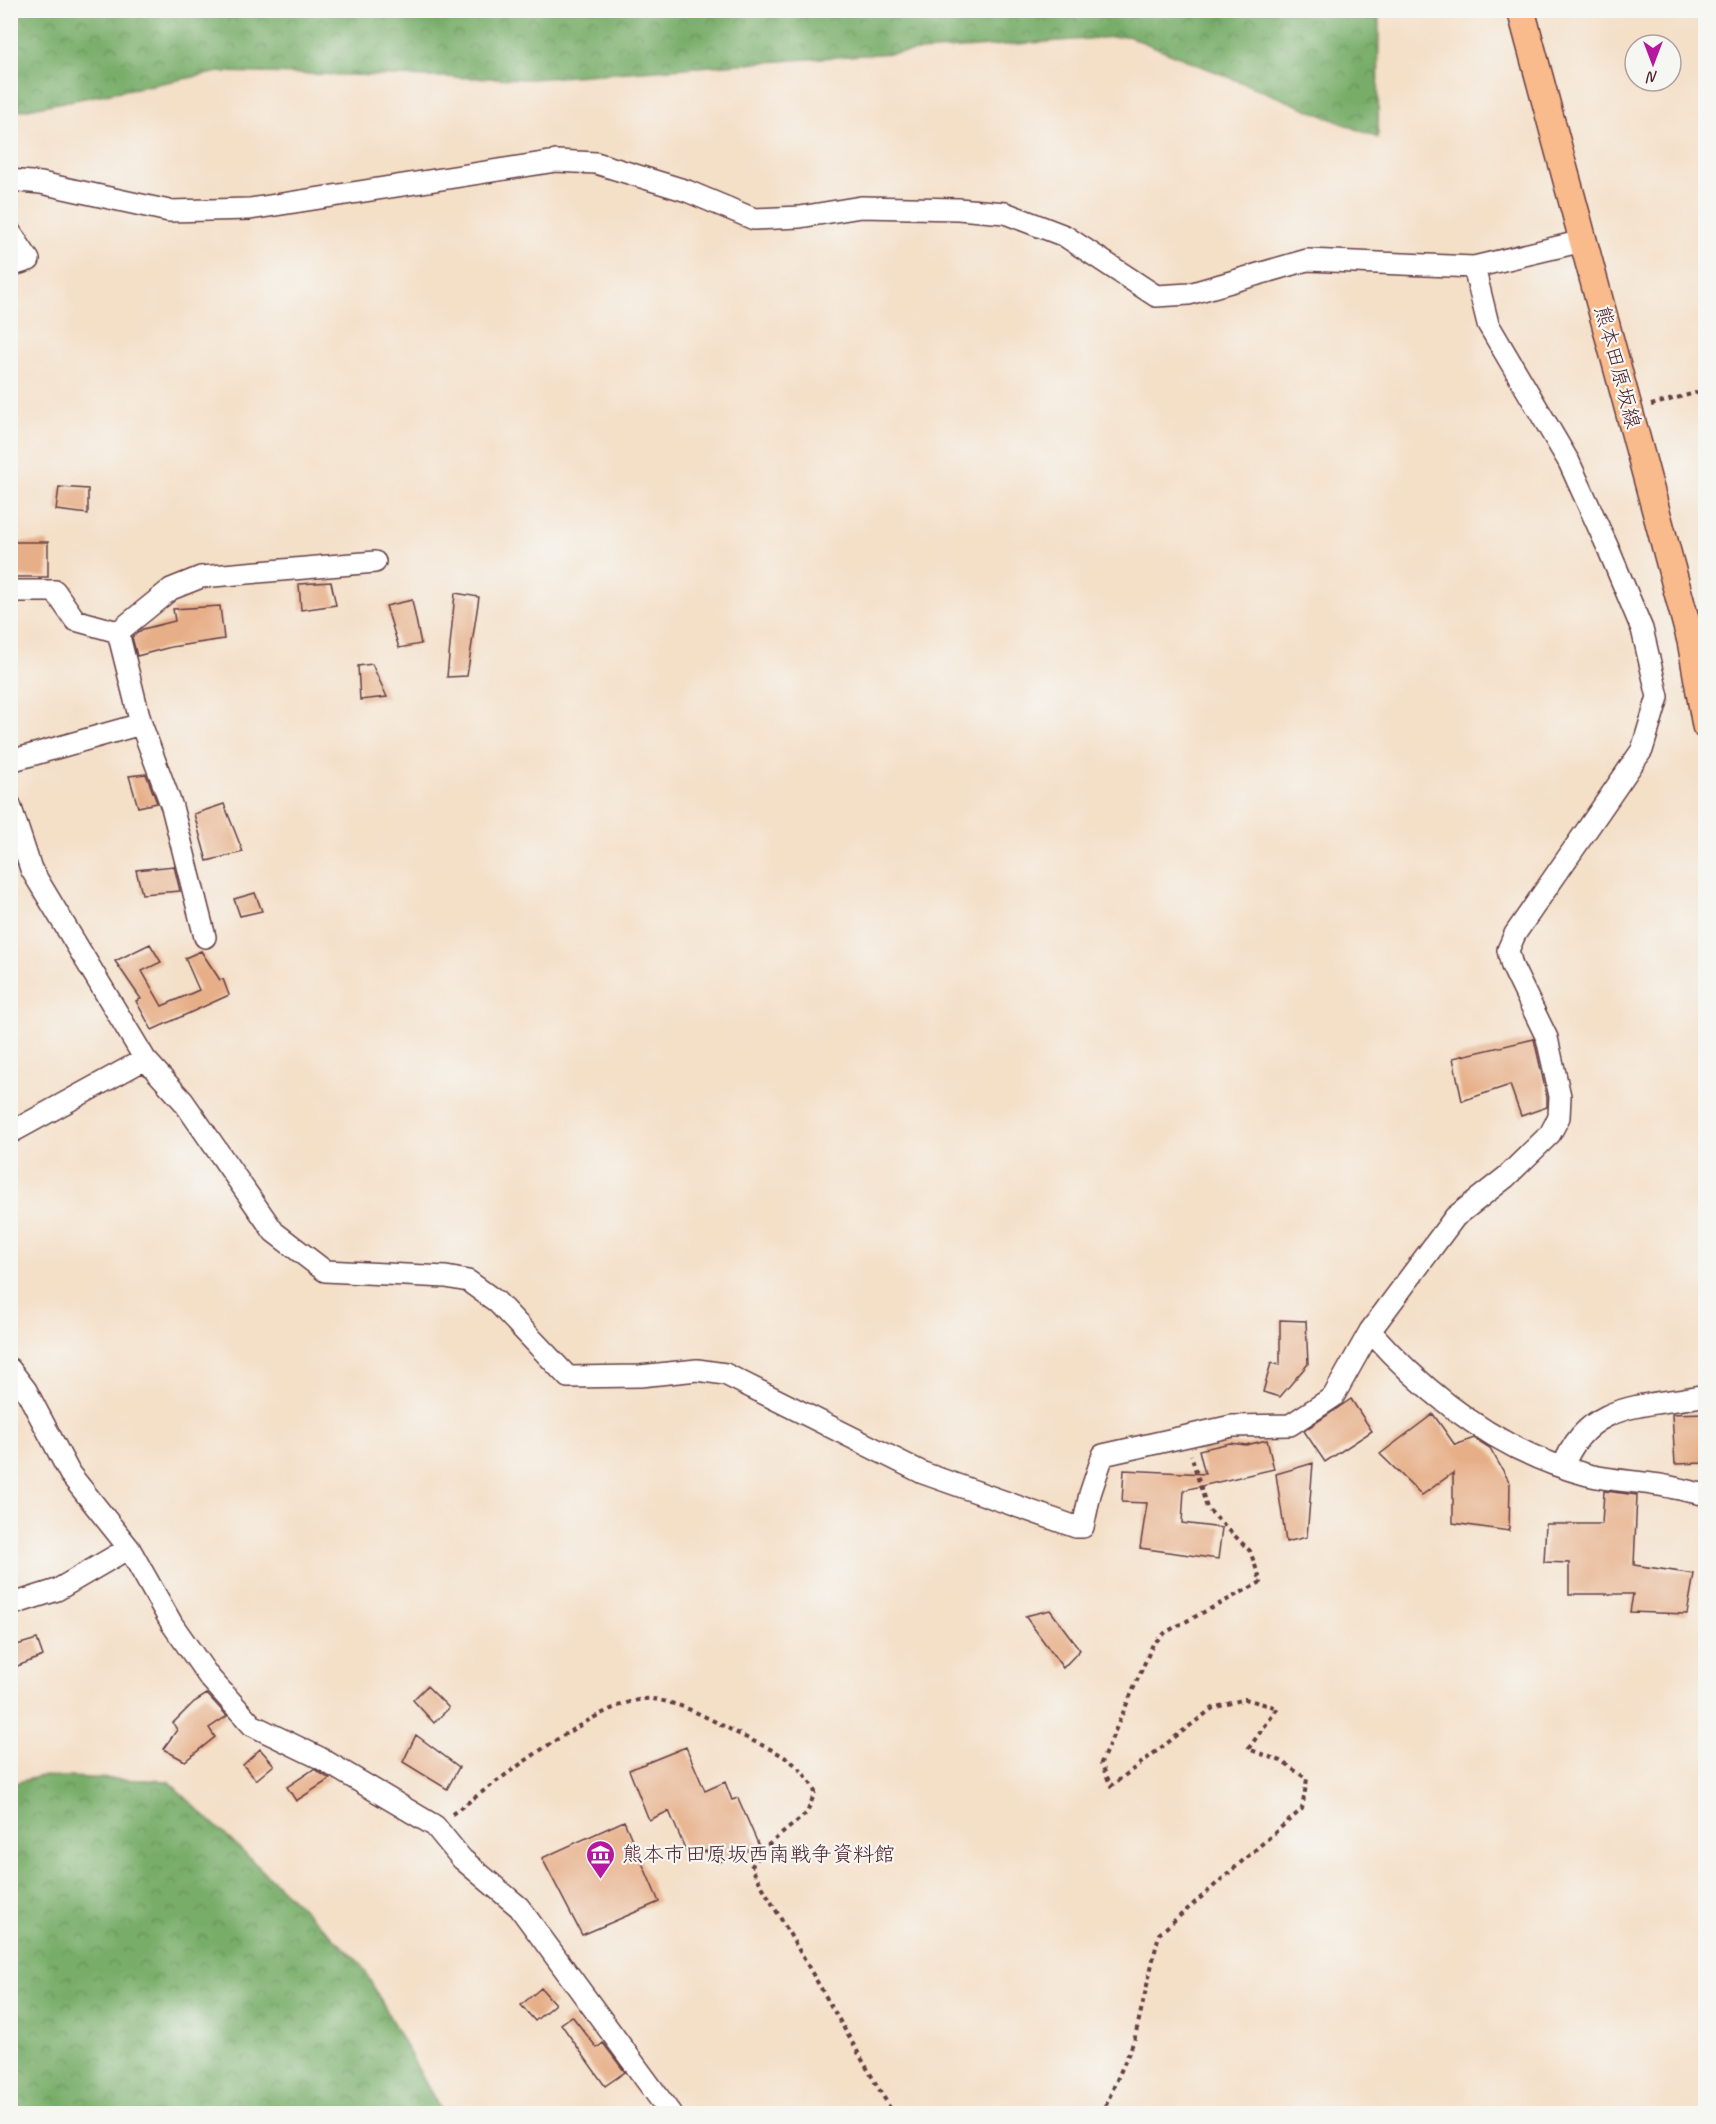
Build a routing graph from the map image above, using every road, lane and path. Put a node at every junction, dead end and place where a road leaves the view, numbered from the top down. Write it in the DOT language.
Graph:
graph roads {
  1 [pos="1521,10"];
  2 [pos="10,180"];
  3 [pos="10,232"];
  4 [pos="1582,241"];
  5 [pos="10,266"];
  6 [pos="1474,267"];
  7 [pos="1706,390"];
  8 [pos="1630,411"];
  9 [pos="375,562"];
  10 [pos="10,591"];
  11 [pos="118,632"];
  12 [pos="141,724"];
  13 [pos="1706,726"];
  14 [pos="10,761"];
  15 [pos="10,805"];
  16 [pos="206,937"];
  17 [pos="145,1059"];
  18 [pos="10,1133"];
  19 [pos="1370,1331"];
  20 [pos="10,1368"];
  21 [pos="1706,1395"];
  22 [pos="1185,1435"];
  23 [pos="1563,1467"];
  24 [pos="1706,1495"];
  25 [pos="129,1548"];
  26 [pos="10,1605"];
  27 [pos="435,1826"];
  28 [pos="671,2114"];
  29 [pos="917,2114"];
  30 [pos="1102,2114"];
  1 -- 4 [label="main road, 熊本田原坂線"];
  2 -- 6 [label="street"];
  3 -- 5 [label="street"];
  4 -- 6 [label="street"];
  4 -- 8 [label="main road, 熊本田原坂線"];
  6 -- 19 [label="street"];
  7 -- 8 [label="path"];
  8 -- 13 [label="main road, 熊本田原坂線"];
  9 -- 11 [label="street"];
  10 -- 11 [label="street"];
  11 -- 12 [label="street"];
  12 -- 14 [label="street"];
  12 -- 16 [label="street"];
  15 -- 17 [label="street"];
  17 -- 18 [label="street"];
  17 -- 22 [label="street"];
  19 -- 22 [label="street"];
  19 -- 23 [label="street"];
  20 -- 25 [label="street"];
  21 -- 23 [label="street"];
  22 -- 30 [label="path"];
  23 -- 24 [label="street"];
  25 -- 26 [label="street"];
  25 -- 27 [label="street"];
  27 -- 28 [label="street"];
  27 -- 29 [label="path"];
}
